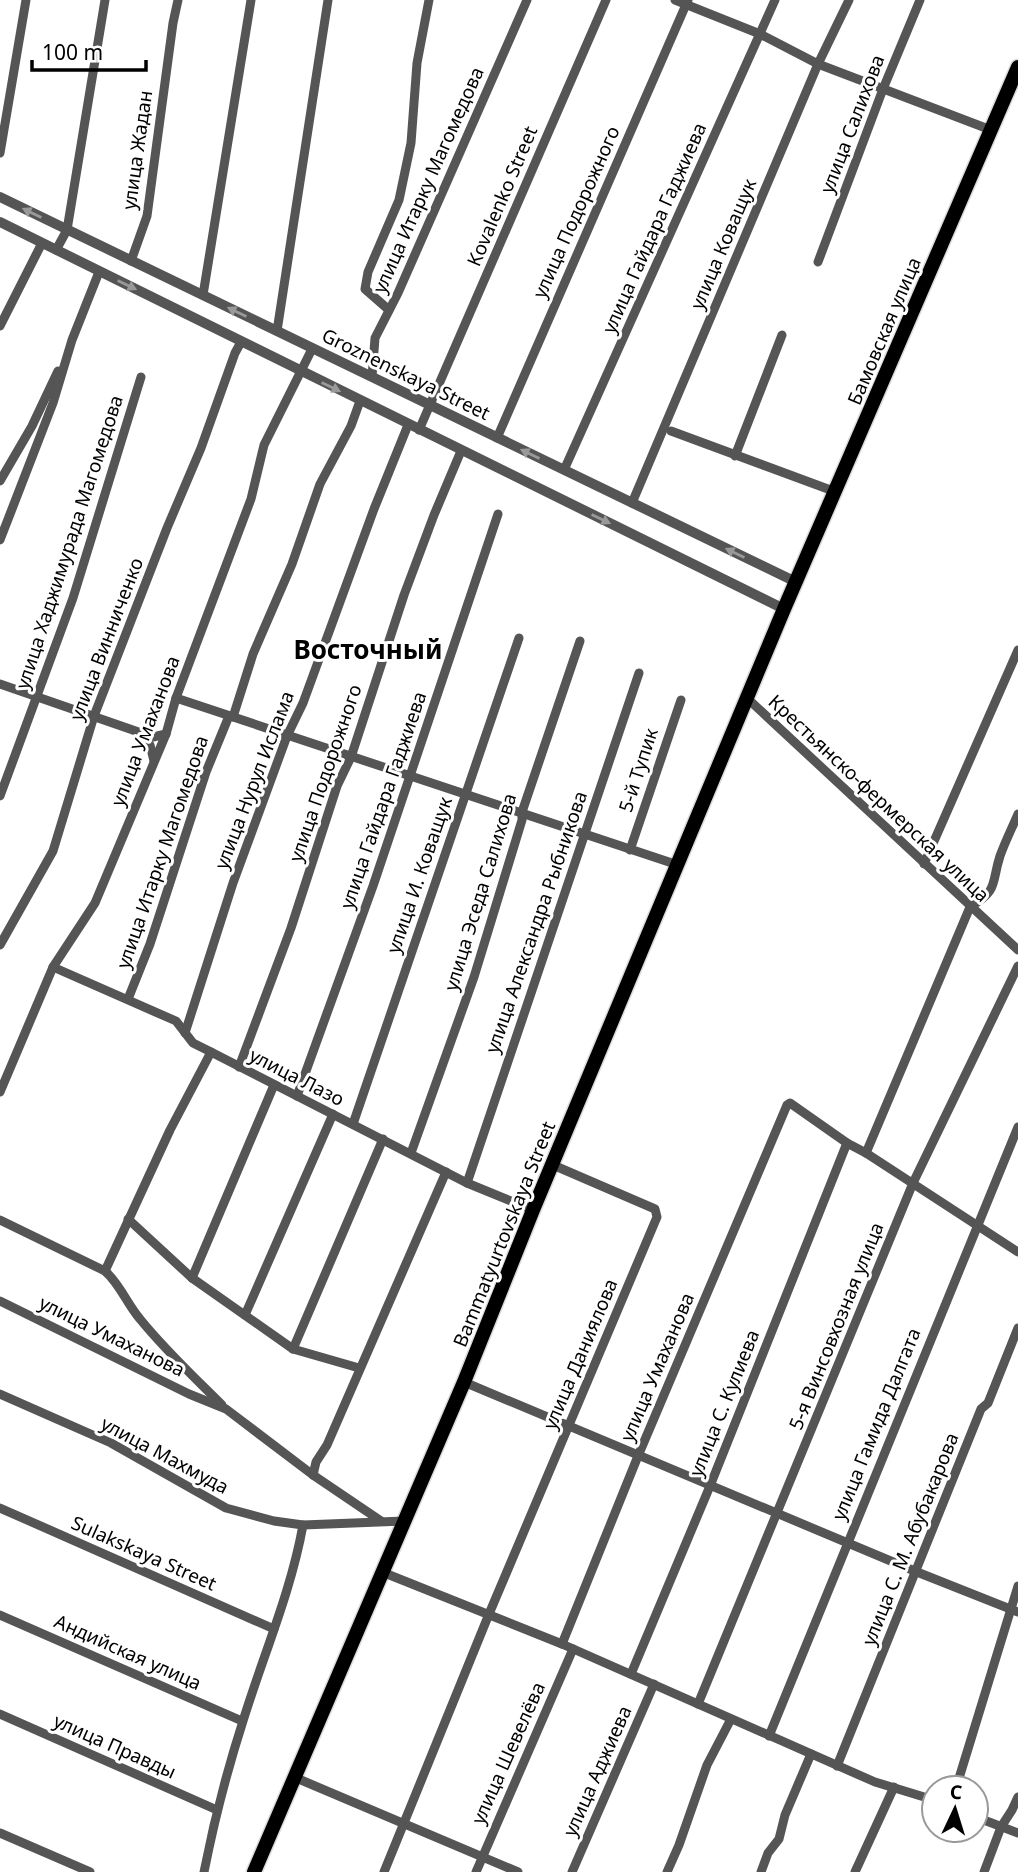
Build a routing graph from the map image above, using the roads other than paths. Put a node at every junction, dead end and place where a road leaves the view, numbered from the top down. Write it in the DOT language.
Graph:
graph roads {
  1 [pos="26,0"];
  2 [pos="105,0"];
  3 [pos="178,0"];
  4 [pos="251,0"];
  5 [pos="328,0"];
  6 [pos="429,0"];
  7 [pos="527,0"];
  8 [pos="606,0"];
  9 [pos="675,0"];
  10 [pos="775,0"];
  11 [pos="849,0"];
  12 [pos="920,0"];
  13 [pos="687,2"];
  14 [pos="760,34"];
  15 [pos="818,64"];
  16 [pos="1018,67"];
  17 [pos="883,89"];
  18 [pos="991,130"];
  19 [pos="0,153"];
  20 [pos="0,197"];
  21 [pos="0,222"];
  22 [pos="67,230"];
  23 [pos="42,243"];
  24 [pos="57,250"];
  25 [pos="131,261"];
  26 [pos="818,262"];
  27 [pos="99,272"];
  28 [pos="203,296"];
  29 [pos="389,310"];
  30 [pos="0,326"];
  31 [pos="277,331"];
  32 [pos="782,335"];
  33 [pos="72,341"];
  34 [pos="241,342"];
  35 [pos="312,349"];
  36 [pos="300,372"];
  37 [pos="141,377"];
  38 [pos="372,377"];
  39 [pos="360,401"];
  40 [pos="430,406"];
  41 [pos="414,427"];
  42 [pos="671,431"];
  43 [pos="497,438"];
  44 [pos="461,451"];
  45 [pos="735,456"];
  46 [pos="564,470"];
  47 [pos="0,481"];
  48 [pos="836,492"];
  49 [pos="632,503"];
  50 [pos="498,514"];
  51 [pos="0,540"];
  52 [pos="796,582"];
  53 [pos="784,609"];
  54 [pos="519,638"];
  55 [pos="580,641"];
  56 [pos="1018,650"];
  57 [pos="639,673"];
  58 [pos="0,684"];
  59 [pos="37,697"];
  60 [pos="176,698"];
  61 [pos="748,699"];
  62 [pos="681,700"];
  63 [pos="94,716"];
  64 [pos="231,717"];
  65 [pos="139,733"];
  66 [pos="166,734"];
  67 [pos="287,736"];
  68 [pos="351,757"];
  69 [pos="154,761"];
  70 [pos="409,776"];
  71 [pos="466,794"];
  72 [pos="0,796"];
  73 [pos="522,812"];
  74 [pos="1018,814"];
  75 [pos="584,834"];
  76 [pos="630,850"];
  77 [pos="924,863"];
  78 [pos="678,865"];
  79 [pos="970,907"];
  80 [pos="0,945"];
  81 [pos="1018,950"];
  82 [pos="1018,966"];
  83 [pos="53,967"];
  84 [pos="128,999"];
  85 [pos="185,1033"];
  86 [pos="211,1052"];
  87 [pos="239,1067"];
  88 [pos="4,1071"];
  89 [pos="274,1085"];
  90 [pos="0,1092"];
  91 [pos="297,1096"];
  92 [pos="333,1114"];
  93 [pos="353,1124"];
  94 [pos="1018,1127"];
  95 [pos="383,1139"];
  96 [pos="847,1143"];
  97 [pos="411,1153"];
  98 [pos="866,1153"];
  99 [pos="553,1165"];
  100 [pos="446,1172"];
  101 [pos="467,1183"];
  102 [pos="913,1183"];
  103 [pos="533,1210"];
  104 [pos="128,1219"];
  105 [pos="0,1220"];
  106 [pos="977,1225"];
  107 [pos="1017,1250"];
  108 [pos="105,1271"];
  109 [pos="192,1278"];
  110 [pos="0,1301"];
  111 [pos="245,1315"];
  112 [pos="1018,1328"];
  113 [pos="293,1349"];
  114 [pos="359,1368"];
  115 [pos="464,1382"];
  116 [pos="0,1394"];
  117 [pos="226,1409"];
  118 [pos="568,1426"];
  119 [pos="638,1456"];
  120 [pos="313,1475"];
  121 [pos="710,1486"];
  122 [pos="0,1508"];
  123 [pos="777,1514"];
  124 [pos="381,1521"];
  125 [pos="404,1521"];
  126 [pos="303,1525"];
  127 [pos="846,1543"];
  128 [pos="382,1572"];
  129 [pos="916,1572"];
  130 [pos="1018,1586"];
  131 [pos="1014,1611"];
  132 [pos="489,1614"];
  133 [pos="0,1615"];
  134 [pos="274,1629"];
  135 [pos="562,1644"];
  136 [pos="573,1649"];
  137 [pos="631,1674"];
  138 [pos="654,1684"];
  139 [pos="698,1704"];
  140 [pos="0,1714"];
  141 [pos="731,1719"];
  142 [pos="243,1721"];
  143 [pos="769,1736"];
  144 [pos="811,1754"];
  145 [pos="837,1766"];
  146 [pos="961,1774"];
  147 [pos="294,1777"];
  148 [pos="894,1787"];
  149 [pos="920,1795"];
  150 [pos="1018,1797"];
  151 [pos="216,1810"];
  152 [pos="990,1822"];
  153 [pos="404,1824"];
  154 [pos="1001,1826"];
  155 [pos="0,1833"];
  156 [pos="1018,1833"];
  157 [pos="482,1857"];
  158 [pos="90,1872"];
  159 [pos="204,1872"];
  160 [pos="254,1872"];
  161 [pos="384,1872"];
  162 [pos="476,1872"];
  163 [pos="519,1872"];
  164 [pos="572,1872"];
  165 [pos="667,1872"];
  166 [pos="761,1872"];
  167 [pos="855,1872"];
  168 [pos="984,1872"];
  1 -- 19 [label="street"];
  2 -- 22 [label="street"];
  3 -- 25 [label="street, улица Жадан"];
  4 -- 28 [label="street"];
  5 -- 31 [label="street"];
  6 -- 29 [label="street"];
  7 -- 29 [label="street, улица Итарку Магомедова"];
  8 -- 40 [label="street, Kovalenko Street"];
  9 -- 13 [label="street"];
  10 -- 14 [label="street, улица Гайдара Гаджиева"];
  11 -- 15 [label="street, улица Коващук"];
  12 -- 17 [label="street, улица Салихова"];
  13 -- 14 [label="street"];
  13 -- 43 [label="street, улица Подорожного"];
  14 -- 15 [label="street"];
  14 -- 46 [label="street, улица Гайдара Гаджиева"];
  15 -- 17 [label="street"];
  15 -- 49 [label="street, улица Коващук"];
  16 -- 18 [label="highway, Бамовская улица"];
  17 -- 18 [label="street"];
  17 -- 26 [label="street, улица Салихова"];
  18 -- 48 [label="highway, Бамовская улица"];
  22 -- 20 [label="street, Groznenskaya Street, one-way"];
  21 -- 23 [label="street"];
  22 -- 24 [label="street"];
  22 -- 25 [label="street, Groznenskaya Street"];
  23 -- 24 [label="street"];
  23 -- 30 [label="street"];
  24 -- 27 [label="street"];
  25 -- 28 [label="street, Groznenskaya Street"];
  27 -- 33 [label="street"];
  27 -- 34 [label="street, one-way"];
  31 -- 28 [label="street, Groznenskaya Street, one-way"];
  29 -- 38 [label="street, улица Итарку Магомедова"];
  31 -- 35 [label="street, Groznenskaya Street"];
  32 -- 45 [label="street"];
  33 -- 47 [label="street"];
  33 -- 51 [label="street"];
  34 -- 36 [label="street"];
  34 -- 63 [label="street, улица Винниченко"];
  35 -- 36 [label="street, улица Умаханова"];
  35 -- 38 [label="street, Groznenskaya Street"];
  36 -- 39 [label="street, one-way"];
  36 -- 60 [label="street, улица Умаханова"];
  37 -- 59 [label="street, улица Хаджимурада Магомедова"];
  38 -- 40 [label="street, Groznenskaya Street"];
  39 -- 41 [label="street"];
  39 -- 64 [label="street, улица Итарку Магомедова"];
  40 -- 41 [label="street, Kovalenko Street"];
  40 -- 43 [label="street, Groznenskaya Street"];
  41 -- 44 [label="street"];
  41 -- 67 [label="street, улица Нурул Ислама"];
  42 -- 45 [label="street"];
  46 -- 43 [label="street, Groznenskaya Street, one-way"];
  44 -- 53 [label="street, one-way"];
  44 -- 68 [label="street, улица Подорожного"];
  45 -- 48 [label="street"];
  46 -- 49 [label="street, Groznenskaya Street"];
  48 -- 52 [label="highway, Бамовская улица"];
  52 -- 49 [label="street, Groznenskaya Street, one-way"];
  50 -- 70 [label="street, улица Гайдара Гаджиева"];
  52 -- 53 [label="highway, Бамовская улица"];
  53 -- 61 [label="highway, Bammatyurtovskaya Street"];
  54 -- 71 [label="street, улица И. Коващук"];
  55 -- 73 [label="street, улица Эседа Салихова"];
  56 -- 77 [label="street"];
  57 -- 75 [label="street, улица Александра Рыбникова"];
  58 -- 59 [label="street"];
  59 -- 63 [label="street"];
  59 -- 72 [label="street, улица Хаджимурада Магомедова"];
  60 -- 64 [label="street"];
  60 -- 66 [label="street, улица Умаханова"];
  61 -- 77 [label="street, Крестьянско-фермерская улица"];
  61 -- 78 [label="highway, Bammatyurtovskaya Street"];
  62 -- 76 [label="street, 5-й Тупик"];
  63 -- 65 [label="street"];
  63 -- 80 [label="street, улица Винниченко"];
  64 -- 67 [label="street"];
  64 -- 84 [label="street, улица Итарку Магомедова"];
  65 -- 66 [label="street"];
  65 -- 69 [label="street"];
  66 -- 69 [label="street, улица Умаханова"];
  67 -- 68 [label="street"];
  67 -- 85 [label="street, улица Нурул Ислама"];
  68 -- 70 [label="street"];
  68 -- 87 [label="street, улица Подорожного"];
  69 -- 83 [label="street, улица Умаханова"];
  70 -- 71 [label="street"];
  70 -- 91 [label="street, улица Гайдара Гаджиева"];
  71 -- 73 [label="street"];
  71 -- 93 [label="street, улица И. Коващук"];
  73 -- 75 [label="street"];
  73 -- 97 [label="street, улица Эседа Салихова"];
  74 -- 79 [label="street"];
  75 -- 76 [label="street"];
  75 -- 101 [label="street, улица Александра Рыбникова"];
  76 -- 78 [label="street"];
  77 -- 79 [label="street, Крестьянско-фермерская улица"];
  78 -- 99 [label="highway, Bammatyurtovskaya Street"];
  79 -- 81 [label="street, Крестьянско-фермерская улица"];
  79 -- 98 [label="street"];
  82 -- 102 [label="street, 5-я Винсовхозная улица"];
  83 -- 84 [label="street, улица Лазо"];
  83 -- 88 [label="street, улица Умаханова"];
  84 -- 85 [label="street, улица Лазо"];
  85 -- 86 [label="street, улица Лазо"];
  86 -- 87 [label="street, улица Лазо"];
  86 -- 104 [label="street"];
  87 -- 89 [label="street, улица Лазо"];
  88 -- 90 [label="street, улица Умаханова"];
  89 -- 91 [label="street, улица Лазо"];
  89 -- 109 [label="street"];
  91 -- 92 [label="street, улица Лазо"];
  92 -- 93 [label="street, улица Лазо"];
  92 -- 111 [label="street"];
  93 -- 95 [label="street, улица Лазо"];
  94 -- 106 [label="street, улица Гамида Далгата"];
  95 -- 97 [label="street, улица Лазо"];
  95 -- 113 [label="street"];
  96 -- 98 [label="street"];
  96 -- 119 [label="street, улица Умаханова"];
  96 -- 121 [label="street, улица С. Кулиева"];
  97 -- 100 [label="street, улица Лазо"];
  98 -- 102 [label="street"];
  99 -- 103 [label="highway, Bammatyurtovskaya Street"];
  99 -- 118 [label="street, улица Даниялова"];
  100 -- 101 [label="street, улица Лазо"];
  100 -- 114 [label="street"];
  101 -- 103 [label="street, улица Лазо"];
  102 -- 106 [label="street"];
  102 -- 123 [label="street, 5-я Винсовхозная улица"];
  103 -- 115 [label="highway, Bammatyurtovskaya Street"];
  104 -- 108 [label="street"];
  104 -- 109 [label="street"];
  105 -- 108 [label="street"];
  106 -- 107 [label="street"];
  106 -- 127 [label="street, улица Гамида Далгата"];
  108 -- 117 [label="street"];
  109 -- 111 [label="street"];
  110 -- 117 [label="street, улица Умаханова"];
  111 -- 113 [label="street"];
  112 -- 129 [label="street, улица С. М. Абубакарова"];
  113 -- 114 [label="street"];
  114 -- 120 [label="street"];
  115 -- 118 [label="street"];
  115 -- 125 [label="highway, Bammatyurtovskaya Street"];
  116 -- 126 [label="street, улица Махмуда"];
  117 -- 120 [label="street, улица Умаханова"];
  118 -- 119 [label="street"];
  118 -- 132 [label="street, улица Даниялова"];
  119 -- 121 [label="street"];
  119 -- 135 [label="street, улица Умаханова"];
  120 -- 124 [label="street, улица Умаханова"];
  121 -- 123 [label="street"];
  121 -- 137 [label="street, улица С. Кулиева"];
  122 -- 134 [label="street, Sulakskaya Street"];
  123 -- 127 [label="street"];
  123 -- 139 [label="street, 5-я Винсовхозная улица"];
  124 -- 125 [label="street, улица Махмуда"];
  124 -- 126 [label="street, улица Махмуда"];
  125 -- 128 [label="highway, Bammatyurtovskaya Street"];
  126 -- 134 [label="street"];
  127 -- 129 [label="street"];
  127 -- 143 [label="street, улица Гамида Далгата"];
  128 -- 132 [label="street"];
  128 -- 147 [label="highway, Bammatyurtovskaya Street"];
  129 -- 131 [label="street"];
  129 -- 145 [label="street, улица С. М. Абубакарова"];
  130 -- 131 [label="street"];
  131 -- 146 [label="street"];
  132 -- 135 [label="street"];
  132 -- 153 [label="street, улица Даниялова"];
  133 -- 142 [label="street, Андийская улица"];
  134 -- 142 [label="street"];
  135 -- 136 [label="street"];
  136 -- 137 [label="street"];
  136 -- 157 [label="street, улица Шевелёва"];
  137 -- 138 [label="street"];
  138 -- 139 [label="street"];
  138 -- 164 [label="street, улица Аджиева"];
  139 -- 141 [label="street"];
  140 -- 151 [label="street, улица Правды"];
  141 -- 143 [label="street"];
  141 -- 165 [label="street"];
  142 -- 151 [label="street"];
  143 -- 144 [label="street"];
  144 -- 145 [label="street"];
  144 -- 166 [label="street"];
  145 -- 148 [label="street"];
  147 -- 153 [label="street"];
  147 -- 160 [label="highway, Bammatyurtovskaya Street"];
  148 -- 149 [label="street"];
  148 -- 167 [label="street"];
  150 -- 154 [label="street"];
  151 -- 159 [label="street"];
  152 -- 154 [label="street"];
  153 -- 157 [label="street"];
  153 -- 161 [label="street, улица Даниялова"];
  154 -- 156 [label="street"];
  154 -- 168 [label="street"];
  155 -- 158 [label="street"];
  157 -- 162 [label="street, улица Шевелёва"];
  157 -- 163 [label="street"];
}
